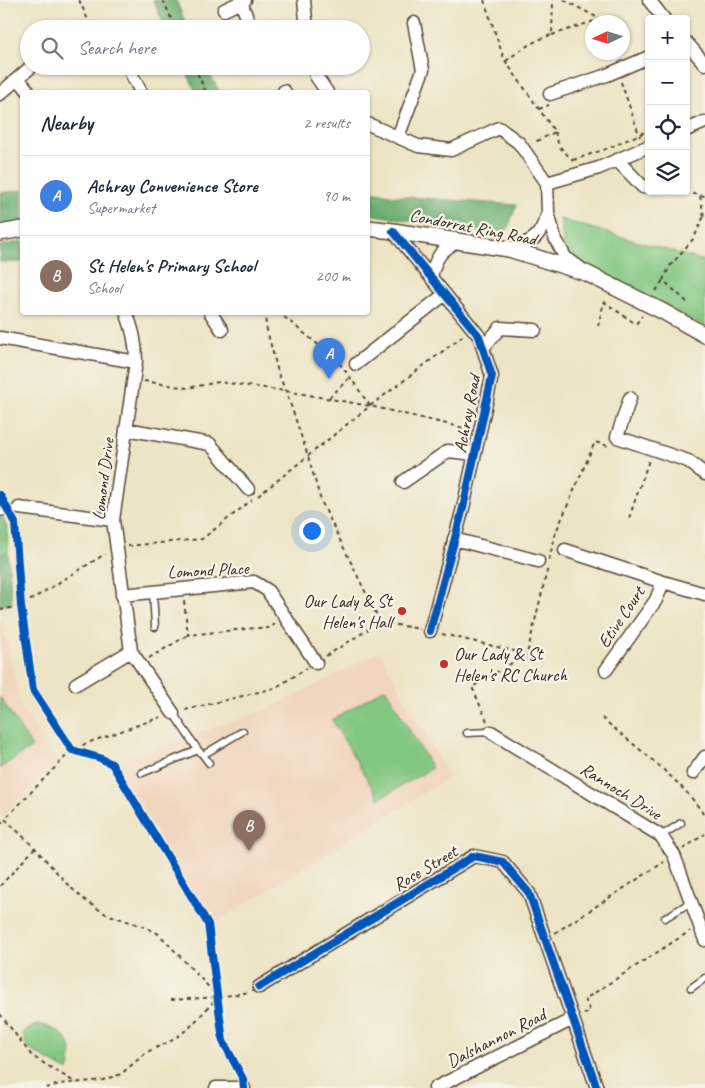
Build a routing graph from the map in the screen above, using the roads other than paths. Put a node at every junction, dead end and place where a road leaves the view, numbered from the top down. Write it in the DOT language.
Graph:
graph roads {
  1 [pos="304,0"];
  2 [pos="649,0"];
  3 [pos="243,1"];
  4 [pos="224,10"];
  5 [pos="661,15"];
  6 [pos="248,20"];
  7 [pos="306,20"];
  8 [pos="414,23"];
  9 [pos="690,47"];
  10 [pos="645,59"];
  11 [pos="705,64"];
  12 [pos="22,75"];
  13 [pos="132,75"];
  14 [pos="316,75"];
  15 [pos="18,78"];
  16 [pos="27,90"];
  17 [pos="140,90"];
  18 [pos="326,90"];
  19 [pos="0,94"];
  20 [pos="550,94"];
  21 [pos="705,122"];
  22 [pos="370,125"];
  23 [pos="690,128"];
  24 [pos="398,137"];
  25 [pos="645,147"];
  26 [pos="618,160"];
  27 [pos="547,184"];
  28 [pos="645,187"];
  29 [pos="548,213"];
  30 [pos="370,228"];
  31 [pos="20,229"];
  32 [pos="393,231"];
  33 [pos="0,233"];
  34 [pos="459,242"];
  35 [pos="509,249"];
  36 [pos="586,273"];
  37 [pos="431,277"];
  38 [pos="445,294"];
  39 [pos="127,315"];
  40 [pos="212,315"];
  41 [pos="222,330"];
  42 [pos="534,330"];
  43 [pos="705,335"];
  44 [pos="0,338"];
  45 [pos="483,348"];
  46 [pos="136,362"];
  47 [pos="356,364"];
  48 [pos="630,398"];
  49 [pos="126,429"];
  50 [pos="475,454"];
  51 [pos="705,474"];
  52 [pos="403,482"];
  53 [pos="248,488"];
  54 [pos="13,509"];
  55 [pos="0,512"];
  56 [pos="113,520"];
  57 [pos="454,539"];
  58 [pos="565,550"];
  59 [pos="538,561"];
  60 [pos="663,582"];
  61 [pos="153,591"];
  62 [pos="705,594"];
  63 [pos="122,595"];
  64 [pos="156,628"];
  65 [pos="430,631"];
  66 [pos="131,651"];
  67 [pos="316,663"];
  68 [pos="606,670"];
  69 [pos="76,684"];
  70 [pos="173,713"];
  71 [pos="243,731"];
  72 [pos="492,732"];
  73 [pos="468,733"];
  74 [pos="200,752"];
  75 [pos="705,757"];
  76 [pos="209,763"];
  77 [pos="142,773"];
  78 [pos="693,773"];
  79 [pos="681,823"];
  80 [pos="661,836"];
  81 [pos="691,902"];
  82 [pos="666,918"];
  83 [pos="705,940"];
  84 [pos="705,978"];
  85 [pos="259,987"];
  86 [pos="691,988"];
  87 [pos="573,1019"];
  88 [pos="216,1088"];
  89 [pos="244,1088"];
  90 [pos="435,1088"];
  91 [pos="597,1088"];
  1 -- 7 [label="street"];
  2 -- 5 [label="street"];
  3 -- 4 [label="street"];
  3 -- 6 [label="street"];
  8 -- 24 [label="street"];
  9 -- 11 [label="street"];
  10 -- 20 [label="street"];
  12 -- 15 [label="street"];
  13 -- 17 [label="street"];
  14 -- 18 [label="street"];
  15 -- 16 [label="street"];
  15 -- 19 [label="street"];
  21 -- 23 [label="street"];
  22 -- 24 [label="street"];
  24 -- 27 [label="street"];
  25 -- 26 [label="street"];
  26 -- 27 [label="street"];
  26 -- 28 [label="street"];
  27 -- 29 [label="street"];
  29 -- 35 [label="street"];
  29 -- 36 [label="street"];
  30 -- 32 [label="street, Condorrat Ring Road"];
  31 -- 33 [label="street"];
  32 -- 34 [label="street, Condorrat Ring Road"];
  32 -- 37 [label="street, Achray Road"];
  34 -- 35 [label="street, Condorrat Ring Road"];
  34 -- 37 [label="street"];
  35 -- 36 [label="street, Condorrat Ring Road"];
  36 -- 43 [label="street, Condorrat Ring Road"];
  37 -- 38 [label="street, Achray Road"];
  38 -- 45 [label="street, Achray Road"];
  38 -- 47 [label="street"];
  39 -- 46 [label="street, Lomond Drive"];
  40 -- 41 [label="street"];
  42 -- 45 [label="street"];
  44 -- 46 [label="street"];
  45 -- 50 [label="street, Achray Road"];
  46 -- 49 [label="street, Lomond Drive"];
  48 -- 51 [label="street"];
  49 -- 53 [label="street"];
  49 -- 56 [label="street, Lomond Drive"];
  50 -- 52 [label="street, Achray Road"];
  50 -- 57 [label="street, Achray Road"];
  54 -- 55 [label="lane"];
  54 -- 56 [label="street"];
  56 -- 63 [label="street, Lomond Drive"];
  57 -- 59 [label="street"];
  57 -- 65 [label="street, Achray Road"];
  58 -- 60 [label="street, Etive Court"];
  60 -- 62 [label="street, Etive Court"];
  60 -- 68 [label="street, Etive Court"];
  61 -- 63 [label="street, Lomond Place"];
  61 -- 64 [label="lane"];
  61 -- 67 [label="street, Lomond Place"];
  63 -- 66 [label="street, Lomond Drive"];
  66 -- 69 [label="street"];
  66 -- 70 [label="street, Lomond Drive"];
  70 -- 74 [label="lane"];
  71 -- 74 [label="lane"];
  72 -- 73 [label="lane"];
  72 -- 80 [label="street, Rannoch Drive"];
  74 -- 76 [label="lane"];
  74 -- 77 [label="lane"];
  75 -- 78 [label="street"];
  79 -- 80 [label="lane"];
  80 -- 81 [label="street, Rannoch Drive"];
  81 -- 82 [label="lane"];
  81 -- 83 [label="street, Rannoch Drive"];
  84 -- 86 [label="lane"];
  85 -- 87 [label="street, Rose Street"];
  87 -- 90 [label="street, Dalshannon Road"];
  87 -- 91 [label="street, Rose Street"];
  88 -- 89 [label="street"];
}
